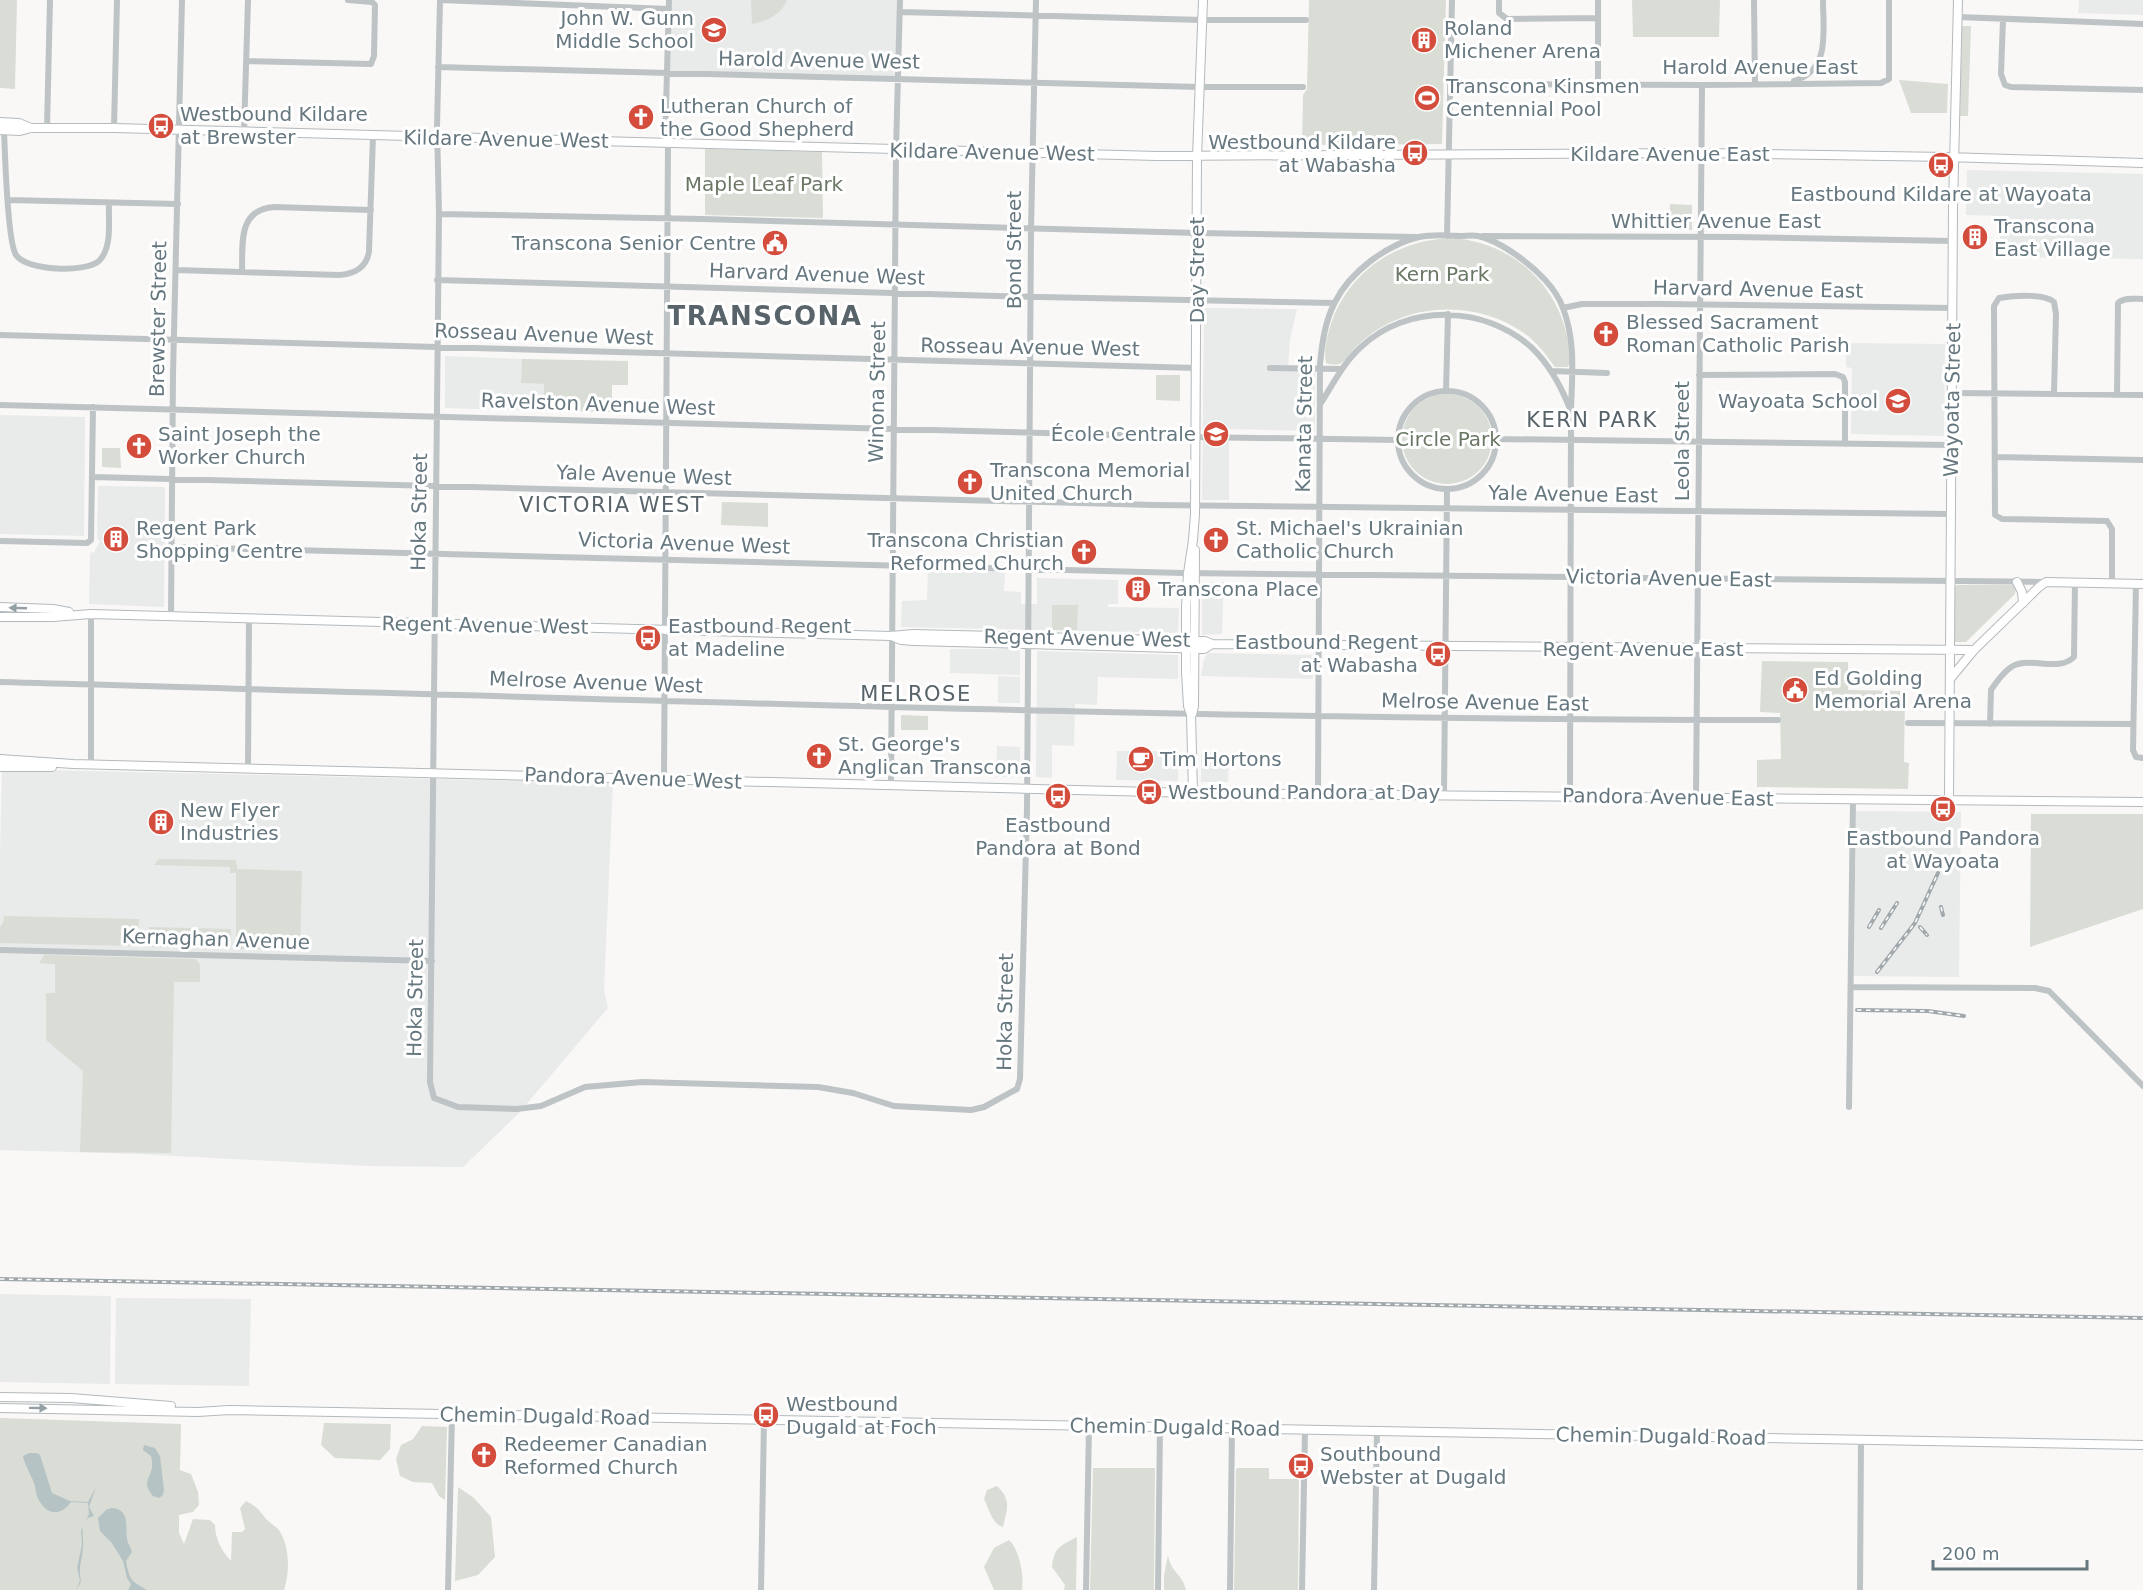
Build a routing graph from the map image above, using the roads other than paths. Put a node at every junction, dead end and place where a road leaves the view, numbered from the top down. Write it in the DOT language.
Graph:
graph roads {
  1 [pos="50,0"];
  2 [pos="117,0"];
  3 [pos="182,0"];
  4 [pos="248,0"];
  5 [pos="348,0"];
  6 [pos="440,0"];
  7 [pos="669,0"];
  8 [pos="900,0"];
  9 [pos="1036,0"];
  10 [pos="1203,0"];
  11 [pos="1452,0"];
  12 [pos="1499,0"];
  13 [pos="1598,0"];
  14 [pos="1754,0"];
  15 [pos="1823,0"];
  16 [pos="1889,0"];
  17 [pos="1958,0"];
  18 [pos="669,9"];
  19 [pos="900,12"];
  20 [pos="1036,17"];
  21 [pos="1958,17"];
  22 [pos="1598,18"];
  23 [pos="2003,19"];
  24 [pos="1203,20"];
  25 [pos="1306,20"];
  26 [pos="2143,24"];
  27 [pos="247,61"];
  28 [pos="438,67"];
  29 [pos="667,73"];
  30 [pos="898,78"];
  31 [pos="1034,83"];
  32 [pos="1787,83"];
  33 [pos="1450,84"];
  34 [pos="1755,84"];
  35 [pos="1598,85"];
  36 [pos="1702,85"];
  37 [pos="1199,87"];
  38 [pos="1303,87"];
  39 [pos="2143,90"];
  40 [pos="1,128"];
  41 [pos="48,128"];
  42 [pos="114,128"];
  43 [pos="179,131"];
  44 [pos="244,132"];
  45 [pos="373,136"];
  46 [pos="438,138"];
  47 [pos="667,143"];
  48 [pos="896,150"];
  49 [pos="1032,153"];
  50 [pos="1702,153"];
  51 [pos="1448,155"];
  52 [pos="1197,156"];
  53 [pos="1954,157"];
  54 [pos="2143,163"];
  55 [pos="8,200"];
  56 [pos="109,203"];
  57 [pos="178,204"];
  58 [pos="371,210"];
  59 [pos="438,214"];
  60 [pos="667,219"];
  61 [pos="896,225"];
  62 [pos="1031,229"];
  63 [pos="1197,233"];
  64 [pos="1447,236"];
  65 [pos="1479,236"];
  66 [pos="1419,237"];
  67 [pos="1701,237"];
  68 [pos="1953,241"];
  69 [pos="176,270"];
  70 [pos="242,272"];
  71 [pos="437,280"];
  72 [pos="667,286"];
  73 [pos="896,292"];
  74 [pos="1030,297"];
  75 [pos="2143,299"];
  76 [pos="1196,301"];
  77 [pos="1334,303"];
  78 [pos="1701,305"];
  79 [pos="1563,308"];
  80 [pos="1953,308"];
  81 [pos="1448,314"];
  82 [pos="0,335"];
  83 [pos="173,340"];
  84 [pos="436,348"];
  85 [pos="667,354"];
  86 [pos="894,360"];
  87 [pos="1030,364"];
  88 [pos="1196,368"];
  89 [pos="1270,368"];
  90 [pos="1320,369"];
  91 [pos="1342,369"];
  92 [pos="1552,371"];
  93 [pos="1574,372"];
  94 [pos="1607,373"];
  95 [pos="1699,375"];
  96 [pos="1446,391"];
  97 [pos="1952,393"];
  98 [pos="1995,394"];
  99 [pos="2054,394"];
  100 [pos="2117,395"];
  101 [pos="2143,395"];
  102 [pos="1321,403"];
  103 [pos="0,405"];
  104 [pos="93,407"];
  105 [pos="173,409"];
  106 [pos="1571,411"];
  107 [pos="436,416"];
  108 [pos="666,423"];
  109 [pos="893,428"];
  110 [pos="1030,431"];
  111 [pos="1195,437"];
  112 [pos="1320,438"];
  113 [pos="1398,440"];
  114 [pos="1497,440"];
  115 [pos="1572,440"];
  116 [pos="1700,442"];
  117 [pos="1845,444"];
  118 [pos="1952,445"];
  119 [pos="1995,457"];
  120 [pos="2143,460"];
  121 [pos="93,477"];
  122 [pos="172,479"];
  123 [pos="436,486"];
  124 [pos="1447,489"];
  125 [pos="666,492"];
  126 [pos="892,498"];
  127 [pos="1029,502"];
  128 [pos="1195,506"];
  129 [pos="1319,507"];
  130 [pos="1446,509"];
  131 [pos="1572,511"];
  132 [pos="1699,512"];
  133 [pos="1951,514"];
  134 [pos="0,541"];
  135 [pos="172,547"];
  136 [pos="435,554"];
  137 [pos="664,559"];
  138 [pos="892,566"];
  139 [pos="1028,569"];
  140 [pos="1191,573"];
  141 [pos="1320,575"];
  142 [pos="1445,575"];
  143 [pos="1572,577"];
  144 [pos="1698,579"];
  145 [pos="1951,581"];
  146 [pos="2017,582"];
  147 [pos="2046,582"];
  148 [pos="2075,583"];
  149 [pos="2112,583"];
  150 [pos="2139,584"];
  151 [pos="2023,603"];
  152 [pos="0,607"];
  153 [pos="78,614"];
  154 [pos="91,614"];
  155 [pos="171,616"];
  156 [pos="0,617"];
  157 [pos="249,619"];
  158 [pos="434,624"];
  159 [pos="664,630"];
  160 [pos="891,636"];
  161 [pos="1028,640"];
  162 [pos="1212,644"];
  163 [pos="1190,645"];
  164 [pos="1319,646"];
  165 [pos="1445,647"];
  166 [pos="1571,649"];
  167 [pos="1697,649"];
  168 [pos="1974,650"];
  169 [pos="1950,651"];
  170 [pos="1949,680"];
  171 [pos="0,682"];
  172 [pos="92,685"];
  173 [pos="249,689"];
  174 [pos="434,694"];
  175 [pos="664,700"];
  176 [pos="891,707"];
  177 [pos="1028,710"];
  178 [pos="1191,714"];
  179 [pos="1317,717"];
  180 [pos="1444,718"];
  181 [pos="1570,720"];
  182 [pos="1697,720"];
  183 [pos="1778,720"];
  184 [pos="1908,723"];
  185 [pos="1949,723"];
  186 [pos="1990,724"];
  187 [pos="2132,724"];
  188 [pos="2143,758"];
  189 [pos="0,759"];
  190 [pos="74,764"];
  191 [pos="91,764"];
  192 [pos="0,767"];
  193 [pos="248,768"];
  194 [pos="434,773"];
  195 [pos="664,779"];
  196 [pos="891,785"];
  197 [pos="1027,789"];
  198 [pos="1193,793"];
  199 [pos="1318,793"];
  200 [pos="1444,795"];
  201 [pos="1570,796"];
  202 [pos="1696,798"];
  203 [pos="1853,800"];
  204 [pos="1949,800"];
  205 [pos="2143,802"];
  206 [pos="0,950"];
  207 [pos="432,961"];
  208 [pos="1851,987"];
  209 [pos="2143,1086"];
  210 [pos="1849,1107"];
  211 [pos="0,1397"];
  212 [pos="71,1398"];
  213 [pos="0,1408"];
  214 [pos="76,1409"];
  215 [pos="207,1410"];
  216 [pos="452,1415"];
  217 [pos="764,1420"];
  218 [pos="1089,1426"];
  219 [pos="1160,1427"];
  220 [pos="1232,1428"];
  221 [pos="1305,1430"];
  222 [pos="1377,1431"];
  223 [pos="1861,1440"];
  224 [pos="2143,1444"];
  225 [pos="448,1590"];
  226 [pos="761,1590"];
  227 [pos="1086,1590"];
  228 [pos="1158,1590"];
  229 [pos="1230,1590"];
  230 [pos="1302,1590"];
  231 [pos="1374,1590"];
  232 [pos="1860,1590"];
  1 -- 41 [label="street"];
  2 -- 42 [label="street"];
  3 -- 43 [label="street, Brewster Street"];
  4 -- 27 [label="street"];
  5 -- 27 [label="street"];
  6 -- 18 [label="street"];
  6 -- 28 [label="street, Hoka Street"];
  7 -- 18 [label="street"];
  8 -- 19 [label="street, Winona Street"];
  9 -- 20 [label="street, Bond Street"];
  10 -- 24 [label="street, Day Street"];
  11 -- 33 [label="street"];
  12 -- 22 [label="street"];
  13 -- 22 [label="street"];
  14 -- 34 [label="street"];
  15 -- 32 [label="street"];
  16 -- 32 [label="street, Harold Avenue East"];
  17 -- 21 [label="street, Wayoata Street"];
  18 -- 29 [label="street"];
  19 -- 20 [label="street"];
  19 -- 30 [label="street, Winona Street"];
  20 -- 24 [label="street"];
  20 -- 31 [label="street, Bond Street"];
  21 -- 23 [label="street"];
  21 -- 53 [label="street, Wayoata Street"];
  22 -- 35 [label="street"];
  23 -- 26 [label="street"];
  23 -- 39 [label="street"];
  24 -- 25 [label="street"];
  24 -- 37 [label="street, Day Street"];
  27 -- 44 [label="street"];
  28 -- 29 [label="street, Harold Avenue West"];
  28 -- 46 [label="street, Hoka Street"];
  29 -- 30 [label="street, Harold Avenue West"];
  29 -- 47 [label="street"];
  30 -- 31 [label="street, Harold Avenue West"];
  30 -- 48 [label="street, Winona Street"];
  31 -- 37 [label="street, Harold Avenue West"];
  31 -- 49 [label="street, Bond Street"];
  32 -- 34 [label="street, Harold Avenue East"];
  33 -- 35 [label="street, Harold Avenue East"];
  33 -- 51 [label="street"];
  34 -- 36 [label="street, Harold Avenue East"];
  35 -- 36 [label="street, Harold Avenue East"];
  36 -- 50 [label="street, Leola Street"];
  37 -- 38 [label="street"];
  37 -- 52 [label="street, Day Street"];
  40 -- 41 [label="street, Kildare Avenue West"];
  40 -- 55 [label="street"];
  41 -- 42 [label="street, Kildare Avenue West"];
  42 -- 43 [label="street, Kildare Avenue West"];
  43 -- 44 [label="street, Kildare Avenue West"];
  43 -- 57 [label="street, Brewster Street"];
  44 -- 45 [label="street, Kildare Avenue West"];
  45 -- 46 [label="street, Kildare Avenue West"];
  45 -- 58 [label="street"];
  46 -- 47 [label="street, Kildare Avenue West"];
  46 -- 59 [label="street, Hoka Street"];
  47 -- 48 [label="street, Kildare Avenue West"];
  47 -- 60 [label="street"];
  48 -- 49 [label="street, Kildare Avenue West"];
  48 -- 61 [label="street, Winona Street"];
  49 -- 52 [label="street, Kildare Avenue West"];
  49 -- 62 [label="street, Bond Street"];
  50 -- 51 [label="street, Kildare Avenue East"];
  50 -- 53 [label="street, Kildare Avenue East"];
  50 -- 67 [label="street, Leola Street"];
  51 -- 52 [label="street, Kildare Avenue East"];
  51 -- 64 [label="street"];
  52 -- 63 [label="street, Day Street"];
  53 -- 54 [label="street, Kildare Avenue East"];
  53 -- 68 [label="street, Wayoata Street"];
  55 -- 56 [label="street"];
  55 -- 56 [label="street"];
  56 -- 57 [label="street"];
  57 -- 69 [label="street, Brewster Street"];
  58 -- 70 [label="street"];
  58 -- 70 [label="street"];
  59 -- 60 [label="street"];
  59 -- 71 [label="street, Hoka Street"];
  60 -- 61 [label="street"];
  60 -- 72 [label="street"];
  61 -- 62 [label="street"];
  61 -- 73 [label="street, Winona Street"];
  62 -- 63 [label="street"];
  62 -- 74 [label="street, Bond Street"];
  63 -- 66 [label="street"];
  63 -- 76 [label="street, Day Street"];
  64 -- 65 [label="street, Whittier Avenue East"];
  64 -- 66 [label="street, Kanata Street"];
  65 -- 67 [label="street, Whittier Avenue East"];
  65 -- 79 [label="street"];
  66 -- 77 [label="street, Kanata Street"];
  67 -- 68 [label="street, Whittier Avenue East"];
  67 -- 78 [label="street, Leola Street"];
  68 -- 80 [label="street, Wayoata Street"];
  69 -- 70 [label="street"];
  69 -- 83 [label="street, Brewster Street"];
  71 -- 72 [label="street, Harvard Avenue West"];
  71 -- 84 [label="street, Hoka Street"];
  72 -- 73 [label="street, Harvard Avenue West"];
  72 -- 85 [label="street"];
  73 -- 74 [label="street, Harvard Avenue West"];
  73 -- 86 [label="street, Winona Street"];
  74 -- 76 [label="street, Harvard Avenue West"];
  74 -- 87 [label="street, Bond Street"];
  75 -- 100 [label="street"];
  76 -- 77 [label="street"];
  76 -- 88 [label="street, Day Street"];
  77 -- 90 [label="street, Kanata Street"];
  78 -- 79 [label="street, Harvard Avenue East"];
  78 -- 80 [label="street, Harvard Avenue East"];
  78 -- 95 [label="street, Leola Street"];
  79 -- 93 [label="street"];
  80 -- 97 [label="street, Wayoata Street"];
  81 -- 91 [label="street"];
  81 -- 92 [label="street"];
  81 -- 96 [label="street"];
  82 -- 83 [label="street, Rosseau Avenue West"];
  83 -- 84 [label="street, Rosseau Avenue West"];
  83 -- 105 [label="street, Brewster Street"];
  84 -- 85 [label="street, Rosseau Avenue West"];
  84 -- 107 [label="street, Hoka Street"];
  85 -- 86 [label="street, Rosseau Avenue West"];
  85 -- 108 [label="street"];
  86 -- 87 [label="street, Rosseau Avenue West"];
  86 -- 109 [label="street, Winona Street"];
  87 -- 88 [label="street, Rosseau Avenue West"];
  87 -- 110 [label="street, Bond Street"];
  88 -- 111 [label="street, Day Street"];
  89 -- 90 [label="street"];
  90 -- 91 [label="street"];
  90 -- 102 [label="street, Kanata Street"];
  91 -- 102 [label="street"];
  92 -- 93 [label="street"];
  92 -- 106 [label="street"];
  93 -- 94 [label="street"];
  93 -- 106 [label="street"];
  95 -- 116 [label="street, Leola Street"];
  95 -- 117 [label="street"];
  96 -- 113 [label="street"];
  96 -- 114 [label="street"];
  97 -- 98 [label="street"];
  97 -- 118 [label="street, Wayoata Street"];
  98 -- 99 [label="street"];
  98 -- 99 [label="street"];
  98 -- 119 [label="street"];
  99 -- 100 [label="street"];
  100 -- 101 [label="street"];
  102 -- 112 [label="street, Kanata Street"];
  103 -- 104 [label="street, Ravelston Avenue West"];
  104 -- 105 [label="street, Ravelston Avenue West"];
  104 -- 121 [label="street"];
  105 -- 107 [label="street, Ravelston Avenue West"];
  105 -- 122 [label="street, Brewster Street"];
  106 -- 115 [label="street"];
  107 -- 108 [label="street, Ravelston Avenue West"];
  107 -- 123 [label="street, Hoka Street"];
  108 -- 109 [label="street, Ravelston Avenue West"];
  108 -- 125 [label="street"];
  109 -- 110 [label="street, Ravelston Avenue West"];
  109 -- 126 [label="street, Winona Street"];
  110 -- 111 [label="street, Ravelston Avenue West"];
  110 -- 127 [label="street, Bond Street"];
  111 -- 112 [label="street, Ravelston Avenue West"];
  111 -- 128 [label="street, Day Street"];
  112 -- 113 [label="street, Ravelston Avenue West"];
  112 -- 129 [label="street, Kanata Street"];
  113 -- 124 [label="street"];
  114 -- 115 [label="street"];
  114 -- 124 [label="street"];
  115 -- 116 [label="street"];
  115 -- 131 [label="street"];
  116 -- 117 [label="street"];
  116 -- 132 [label="street, Leola Street"];
  117 -- 118 [label="street"];
  118 -- 133 [label="street, Wayoata Street"];
  119 -- 120 [label="street"];
  119 -- 149 [label="street"];
  121 -- 122 [label="street, Yale Avenue West"];
  121 -- 134 [label="street"];
  122 -- 123 [label="street, Yale Avenue West"];
  122 -- 135 [label="street, Brewster Street"];
  123 -- 125 [label="street, Yale Avenue West"];
  123 -- 136 [label="street, Hoka Street"];
  124 -- 130 [label="street"];
  125 -- 126 [label="street, Yale Avenue West"];
  125 -- 137 [label="street"];
  126 -- 127 [label="street, Yale Avenue West"];
  126 -- 138 [label="street, Winona Street"];
  127 -- 128 [label="street, Yale Avenue West"];
  127 -- 139 [label="street, Bond Street"];
  128 -- 129 [label="street, Yale Avenue East"];
  128 -- 140 [label="street, Day Street"];
  129 -- 130 [label="street, Yale Avenue East"];
  129 -- 141 [label="street, Kanata Street"];
  130 -- 131 [label="street, Yale Avenue East"];
  130 -- 142 [label="street"];
  131 -- 132 [label="street, Yale Avenue East"];
  131 -- 143 [label="street"];
  132 -- 133 [label="street, Yale Avenue East"];
  132 -- 144 [label="street, Leola Street"];
  133 -- 145 [label="street, Wayoata Street"];
  135 -- 136 [label="street, Victoria Avenue West"];
  135 -- 155 [label="street, Brewster Street"];
  136 -- 137 [label="street, Victoria Avenue West"];
  136 -- 158 [label="street, Hoka Street"];
  137 -- 138 [label="street, Victoria Avenue West"];
  137 -- 159 [label="street"];
  138 -- 139 [label="street, Victoria Avenue West"];
  138 -- 160 [label="street, Winona Street"];
  139 -- 140 [label="street, Victoria Avenue West"];
  139 -- 161 [label="street, Bond Street"];
  140 -- 141 [label="street, Victoria Avenue East"];
  140 -- 163 [label="street, Day Street"];
  141 -- 142 [label="street, Victoria Avenue East"];
  141 -- 164 [label="street, Kanata Street"];
  142 -- 143 [label="street, Victoria Avenue East"];
  142 -- 165 [label="street"];
  143 -- 144 [label="street, Victoria Avenue East"];
  143 -- 166 [label="street"];
  144 -- 145 [label="street, Victoria Avenue East"];
  144 -- 167 [label="street, Leola Street"];
  145 -- 146 [label="street, Victoria Avenue East"];
  145 -- 169 [label="street, Wayoata Street"];
  146 -- 147 [label="street, Victoria Avenue East"];
  146 -- 151 [label="street"];
  147 -- 148 [label="street, Victoria Avenue East"];
  147 -- 151 [label="street"];
  148 -- 149 [label="street, Victoria Avenue East"];
  148 -- 186 [label="street"];
  149 -- 150 [label="street, Victoria Avenue East"];
  150 -- 187 [label="street"];
  151 -- 168 [label="street"];
  153 -- 152 [label="street, Regent Avenue West, one-way"];
  153 -- 154 [label="street, Regent Avenue West"];
  153 -- 156 [label="street, Regent Avenue West"];
  154 -- 155 [label="street, Regent Avenue West"];
  154 -- 172 [label="street"];
  155 -- 157 [label="street, Regent Avenue West"];
  157 -- 158 [label="street, Regent Avenue West"];
  157 -- 173 [label="street"];
  158 -- 159 [label="street, Regent Avenue West"];
  158 -- 174 [label="street, Hoka Street"];
  159 -- 160 [label="street, Regent Avenue West"];
  159 -- 175 [label="street"];
  160 -- 161 [label="street, Regent Avenue West"];
  160 -- 176 [label="street, Winona Street"];
  161 -- 163 [label="street, Regent Avenue West"];
  161 -- 177 [label="street, Bond Street"];
  162 -- 163 [label="street, Regent Avenue West"];
  162 -- 164 [label="street, Regent Avenue East"];
  163 -- 178 [label="street, Day Street"];
  164 -- 165 [label="street, Regent Avenue East"];
  164 -- 179 [label="street, Kanata Street"];
  165 -- 166 [label="street, Regent Avenue East"];
  165 -- 180 [label="street"];
  166 -- 167 [label="street, Regent Avenue East"];
  166 -- 181 [label="street"];
  167 -- 169 [label="street, Regent Avenue East"];
  167 -- 182 [label="street, Leola Street"];
  168 -- 169 [label="street, Regent Avenue East"];
  168 -- 170 [label="street"];
  169 -- 170 [label="street, Wayoata Street"];
  170 -- 185 [label="street, Wayoata Street"];
  171 -- 172 [label="street, Melrose Avenue West"];
  172 -- 173 [label="street, Melrose Avenue West"];
  172 -- 191 [label="street"];
  173 -- 174 [label="street, Melrose Avenue West"];
  173 -- 193 [label="street"];
  174 -- 175 [label="street, Melrose Avenue West"];
  174 -- 194 [label="street, Hoka Street"];
  175 -- 176 [label="street, Melrose Avenue West"];
  175 -- 195 [label="street"];
  176 -- 177 [label="street, Melrose Avenue West"];
  176 -- 196 [label="street, Winona Street"];
  177 -- 178 [label="street, Melrose Avenue West"];
  177 -- 197 [label="street, Bond Street"];
  178 -- 179 [label="street, Melrose Avenue East"];
  178 -- 198 [label="street, Day Street"];
  179 -- 180 [label="street, Melrose Avenue East"];
  179 -- 199 [label="street, Kanata Street"];
  180 -- 181 [label="street, Melrose Avenue East"];
  180 -- 200 [label="street"];
  181 -- 182 [label="street, Melrose Avenue East"];
  181 -- 201 [label="street"];
  182 -- 183 [label="street, Melrose Avenue East"];
  182 -- 202 [label="street, Leola Street"];
  184 -- 185 [label="street"];
  185 -- 186 [label="street"];
  185 -- 204 [label="street, Wayoata Street"];
  186 -- 187 [label="street"];
  187 -- 188 [label="street"];
  189 -- 190 [label="street, Pandora Avenue West"];
  190 -- 191 [label="street, Pandora Avenue West"];
  190 -- 192 [label="street, Pandora Avenue West"];
  191 -- 193 [label="street, Pandora Avenue West"];
  193 -- 194 [label="street, Pandora Avenue West"];
  194 -- 195 [label="street, Pandora Avenue West"];
  194 -- 207 [label="street, Hoka Street"];
  195 -- 196 [label="street, Pandora Avenue West"];
  196 -- 197 [label="street, Pandora Avenue West"];
  197 -- 198 [label="street, Pandora Avenue West"];
  197 -- 207 [label="street, Hoka Street"];
  198 -- 199 [label="street, Pandora Avenue East"];
  199 -- 200 [label="street, Pandora Avenue East"];
  200 -- 201 [label="street, Pandora Avenue East"];
  201 -- 202 [label="street, Pandora Avenue East"];
  202 -- 203 [label="street, Pandora Avenue East"];
  203 -- 204 [label="street, Pandora Avenue East"];
  203 -- 208 [label="street"];
  204 -- 205 [label="street, Pandora Avenue East"];
  206 -- 207 [label="street, Kernaghan Avenue"];
  208 -- 209 [label="street"];
  208 -- 210 [label="street"];
  211 -- 212 [label="street, Chemin Dugald Road"];
  212 -- 214 [label="street"];
  212 -- 215 [label="street, Chemin Dugald Road"];
  213 -- 214 [label="street, Chemin Dugald Road, one-way"];
  214 -- 215 [label="street, Chemin Dugald Road"];
  215 -- 216 [label="street, Chemin Dugald Road"];
  216 -- 217 [label="street, Chemin Dugald Road"];
  216 -- 225 [label="street"];
  217 -- 218 [label="street, Chemin Dugald Road"];
  217 -- 226 [label="street"];
  218 -- 219 [label="street, Chemin Dugald Road"];
  218 -- 227 [label="street"];
  219 -- 220 [label="street, Chemin Dugald Road"];
  219 -- 228 [label="street"];
  220 -- 221 [label="street, Chemin Dugald Road"];
  220 -- 229 [label="street"];
  221 -- 222 [label="street, Chemin Dugald Road"];
  221 -- 230 [label="street"];
  222 -- 223 [label="street, Chemin Dugald Road"];
  222 -- 231 [label="street"];
  223 -- 224 [label="street, Chemin Dugald Road"];
  223 -- 232 [label="street"];
}
